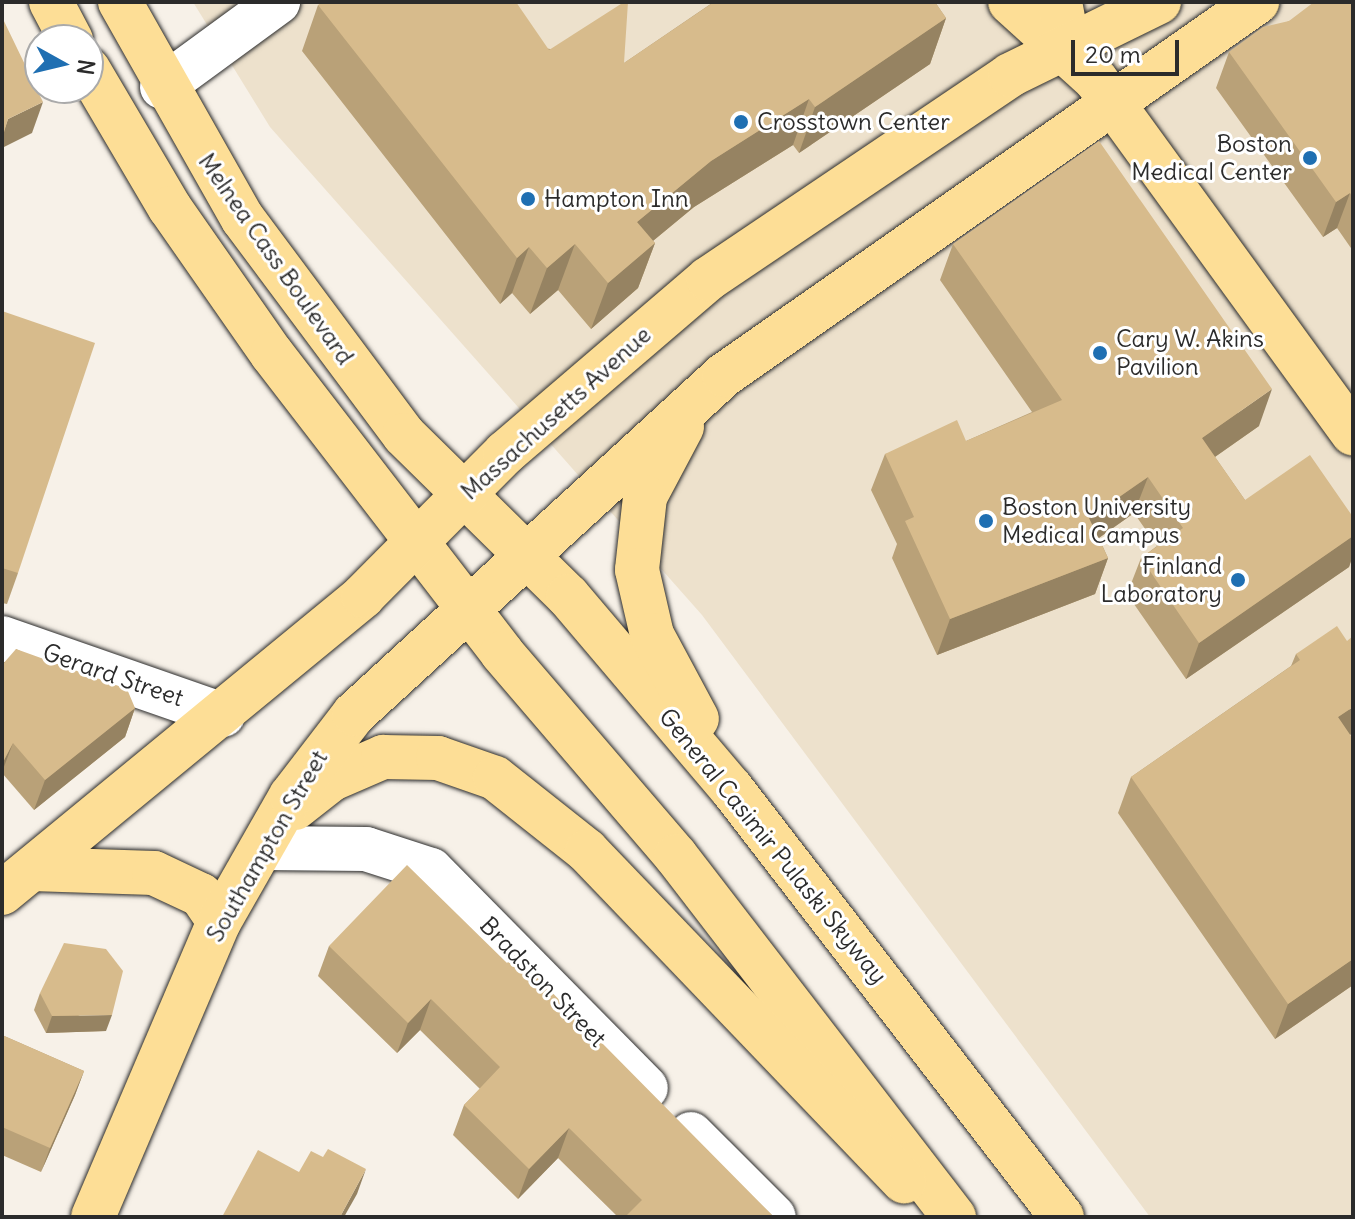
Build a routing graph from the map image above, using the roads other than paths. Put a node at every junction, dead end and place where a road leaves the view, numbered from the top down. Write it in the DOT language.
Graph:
graph roads {
  1 [pos="51,2"];
  2 [pos="120,2"];
  3 [pos="278,2"];
  4 [pos="1010,2"];
  5 [pos="1060,2"];
  6 [pos="1159,2"];
  7 [pos="1257,2"];
  8 [pos="63,24"];
  9 [pos="1069,50"];
  10 [pos="162,87"];
  11 [pos="104,95"];
  12 [pos="1114,104"];
  13 [pos="724,375"];
  14 [pos="1353,434"];
  15 [pos="464,494"];
  16 [pos="417,541"];
  17 [pos="526,555"];
  18 [pos="469,609"];
  19 [pos="2,638"];
  20 [pos="223,715"];
  21 [pos="731,788"];
  22 [pos="264,848"];
  23 [pos="17,881"];
  24 [pos="219,922"];
  25 [pos="93,1217"];
  26 [pos="774,1217"];
  27 [pos="943,1217"];
  28 [pos="954,1217"];
  29 [pos="1062,1217"];
  1 -- 8 [label="main road"];
  2 -- 10 [label="main road, Melnea Cass Boulevard"];
  3 -- 10 [label="street"];
  4 -- 9 [label="main road"];
  5 -- 9 [label="main road"];
  6 -- 9 [label="main road, Massachusetts Avenue"];
  7 -- 12 [label="main road"];
  9 -- 12 [label="main road"];
  9 -- 15 [label="main road, Massachusetts Avenue"];
  10 -- 15 [label="main road, Melnea Cass Boulevard"];
  11 -- 16 [label="main road"];
  12 -- 13 [label="main road"];
  12 -- 14 [label="main road"];
  13 -- 17 [label="main road"];
  13 -- 21 [label="main road"];
  15 -- 16 [label="main road, Massachusetts Avenue"];
  15 -- 17 [label="main road, General Casimir Pulaski Skyway"];
  16 -- 18 [label="main road"];
  16 -- 20 [label="main road, Massachusetts Avenue"];
  17 -- 18 [label="main road"];
  17 -- 21 [label="main road, General Casimir Pulaski Skyway"];
  18 -- 22 [label="main road, Southampton Street"];
  18 -- 28 [label="main road"];
  19 -- 20 [label="street, Gerard Street"];
  20 -- 23 [label="main road, Massachusetts Avenue"];
  21 -- 29 [label="main road, General Casimir Pulaski Skyway"];
  22 -- 24 [label="main road, Southampton Street"];
  22 -- 26 [label="street, Bradston Street"];
  22 -- 27 [label="main road"];
  23 -- 24 [label="main road"];
  24 -- 25 [label="main road, Southampton Street"];
}
